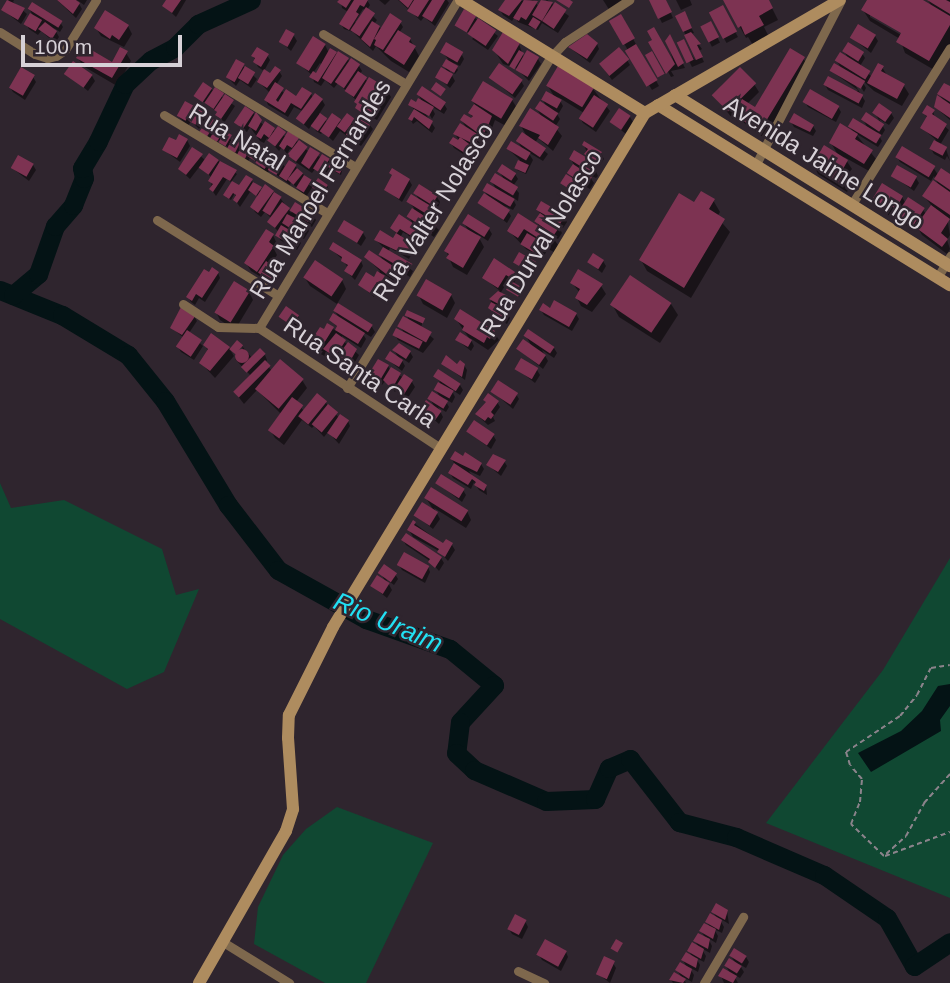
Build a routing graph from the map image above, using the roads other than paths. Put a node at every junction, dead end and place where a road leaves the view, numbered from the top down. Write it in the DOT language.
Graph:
graph roads {
  1 [pos="96,0"];
  2 [pos="459,0"];
  3 [pos="629,0"];
  4 [pos="841,0"];
  5 [pos="0,32"];
  6 [pos="323,34"];
  7 [pos="950,48"];
  8 [pos="551,57"];
  9 [pos="217,83"];
  10 [pos="405,84"];
  11 [pos="675,95"];
  12 [pos="658,105"];
  13 [pos="645,113"];
  14 [pos="164,115"];
  15 [pos="765,150"];
  16 [pos="755,166"];
  17 [pos="355,167"];
  18 [pos="852,204"];
  19 [pos="327,213"];
  20 [pos="157,220"];
  21 [pos="949,262"];
  22 [pos="937,278"];
  23 [pos="950,285"];
  24 [pos="278,295"];
  25 [pos="183,304"];
  26 [pos="259,328"];
  27 [pos="347,388"];
  28 [pos="440,448"];
  29 [pos="743,917"];
  30 [pos="223,942"];
  31 [pos="518,971"];
  32 [pos="199,983"];
  33 [pos="289,983"];
  34 [pos="544,983"];
  35 [pos="704,983"];
  1 -- 5 [label="street"];
  2 -- 8 [label="street"];
  2 -- 10 [label="street, Rua Manoel Fernandes"];
  3 -- 8 [label="street, Rua Valter Nolasco"];
  4 -- 11 [label="street, Rua Durval Nolasco"];
  4 -- 15 [label="street"];
  6 -- 10 [label="street"];
  7 -- 18 [label="street"];
  8 -- 13 [label="street"];
  8 -- 27 [label="street, Rua Valter Nolasco"];
  9 -- 17 [label="street"];
  10 -- 17 [label="street, Rua Manoel Fernandes"];
  11 -- 12 [label="street, Rua Durval Nolasco"];
  11 -- 15 [label="street, Avenida Jaime Longo"];
  12 -- 13 [label="street, Rua Durval Nolasco"];
  12 -- 16 [label="street"];
  13 -- 28 [label="street, Rua Durval Nolasco"];
  14 -- 19 [label="street, Rua Natal"];
  15 -- 16 [label="street"];
  15 -- 18 [label="street, Avenida Jaime Longo"];
  16 -- 22 [label="street"];
  17 -- 19 [label="street, Rua Manoel Fernandes"];
  18 -- 21 [label="street, Avenida Jaime Longo"];
  19 -- 24 [label="street, Rua Manoel Fernandes"];
  20 -- 24 [label="street, Rua Santa Carla"];
  21 -- 22 [label="street"];
  22 -- 23 [label="street"];
  24 -- 26 [label="street, Rua Manoel Fernandes"];
  25 -- 26 [label="street, Rua Manoel Fernandes"];
  26 -- 27 [label="street, Rua Santa Carla"];
  27 -- 28 [label="street, Rua Santa Carla"];
  28 -- 30 [label="street, Rua Durval Nolasco"];
  29 -- 35 [label="street"];
  30 -- 32 [label="street"];
  30 -- 33 [label="street"];
  31 -- 34 [label="street"];
}
